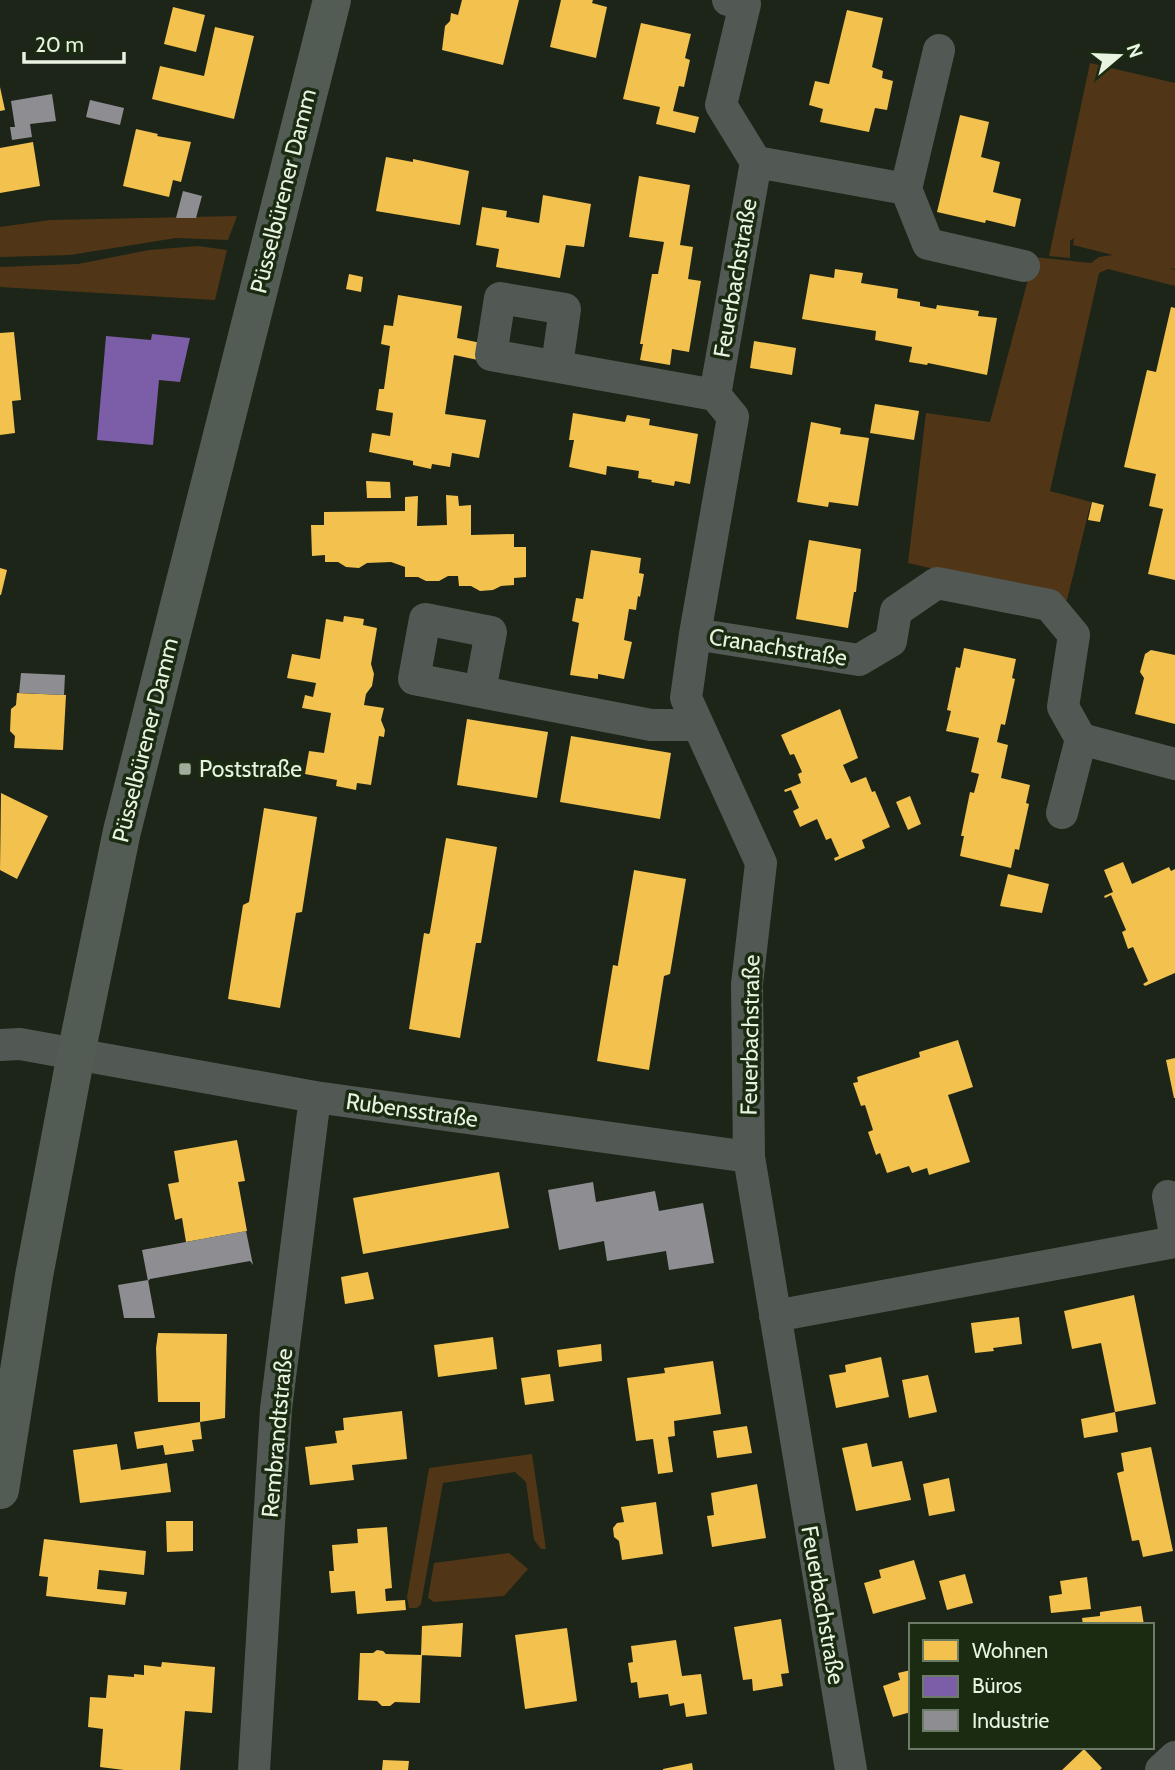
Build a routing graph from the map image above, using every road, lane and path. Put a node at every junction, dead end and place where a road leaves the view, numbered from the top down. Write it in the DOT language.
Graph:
graph roads {
  1 [pos="332,0"];
  2 [pos="728,0"];
  3 [pos="939,50"];
  4 [pos="756,162"];
  5 [pos="906,189"];
  6 [pos="1024,266"];
  7 [pos="557,365"];
  8 [pos="715,395"];
  9 [pos="695,634"];
  10 [pos="480,691"];
  11 [pos="697,725"];
  12 [pos="1082,739"];
  13 [pos="1175,764"];
  14 [pos="1062,813"];
  15 [pos="0,1045"];
  16 [pos="76,1054"];
  17 [pos="315,1097"];
  18 [pos="749,1157"];
  19 [pos="1168,1196"];
  20 [pos="1175,1234"];
  21 [pos="1175,1242"];
  22 [pos="775,1316"];
  23 [pos="0,1490"];
  24 [pos="1175,1757"];
  25 [pos="254,1770"];
  26 [pos="850,1770"];
  27 [pos="1161,1770"];
  1 -- 16 [label="main road, Püsselbürener Damm"];
  2 -- 4 [label="street"];
  3 -- 5 [label="street"];
  4 -- 5 [label="street"];
  4 -- 8 [label="street, Feuerbachstraße"];
  5 -- 6 [label="street"];
  7 -- 8 [label="street"];
  8 -- 9 [label="street, Feuerbachstraße"];
  9 -- 11 [label="street, Feuerbachstraße"];
  9 -- 12 [label="street, Cranachstraße"];
  10 -- 11 [label="street"];
  11 -- 18 [label="street, Feuerbachstraße"];
  12 -- 13 [label="street"];
  12 -- 14 [label="street"];
  15 -- 16 [label="street"];
  16 -- 17 [label="street, Rubensstraße"];
  16 -- 23 [label="main road, Püsselbürener Damm"];
  17 -- 18 [label="street, Rubensstraße"];
  17 -- 25 [label="street, Rembrandtstraße"];
  18 -- 22 [label="street, Feuerbachstraße"];
  19 -- 20 [label="street"];
  21 -- 22 [label="street"];
  22 -- 26 [label="street, Feuerbachstraße"];
  24 -- 27 [label="street"];
}
